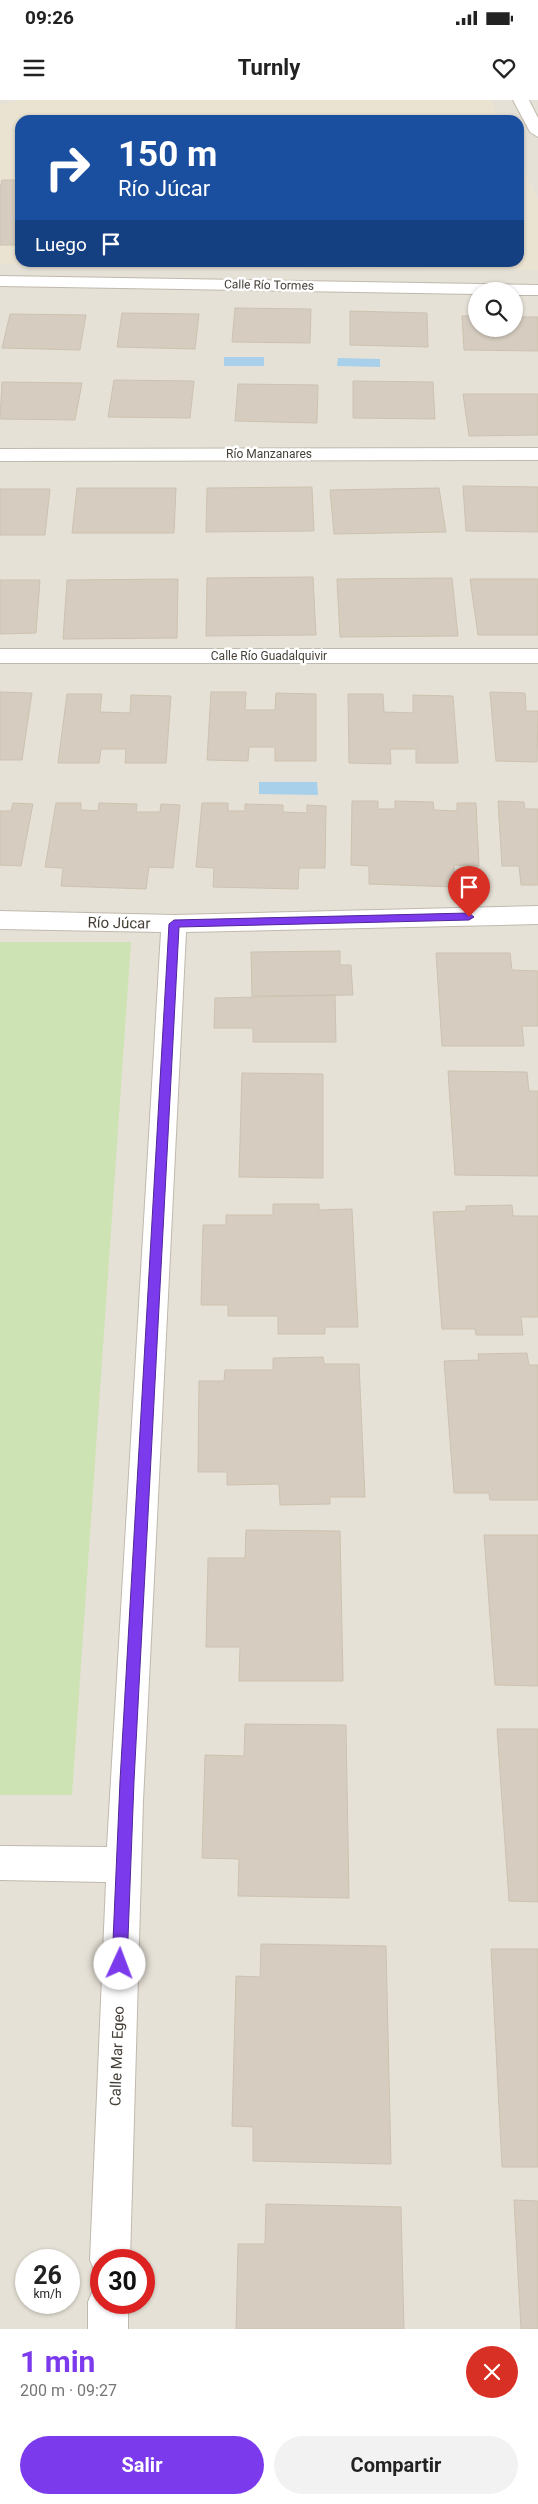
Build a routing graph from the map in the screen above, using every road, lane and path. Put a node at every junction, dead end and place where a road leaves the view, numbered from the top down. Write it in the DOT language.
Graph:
graph roads {
  1 [pos="521,100"];
  2 [pos="538,132"];
  3 [pos="0,281"];
  4 [pos="538,290"];
  5 [pos="538,454"];
  6 [pos="0,455"];
  7 [pos="0,656"];
  8 [pos="538,656"];
  9 [pos="538,915"];
  10 [pos="0,920"];
  11 [pos="174,924"];
  12 [pos="0,1863"];
  13 [pos="123,1865"];
  14 [pos="110,2249"];
  15 [pos="108,2314"];
  16 [pos="108,2329"];
  1 -- 2 [label="street"];
  3 -- 4 [label="street, Calle Río Tormes"];
  5 -- 6 [label="street, Río Manzanares"];
  7 -- 8 [label="street, Calle Río Guadalquivir"];
  9 -- 11 [label="street, Río Júcar"];
  10 -- 11 [label="street, Río Júcar"];
  11 -- 13 [label="street, Calle Mar Egeo"];
  12 -- 13 [label="street"];
  13 -- 14 [label="street, Calle Mar Egeo"];
  15 -- 16 [label="street"];
}
